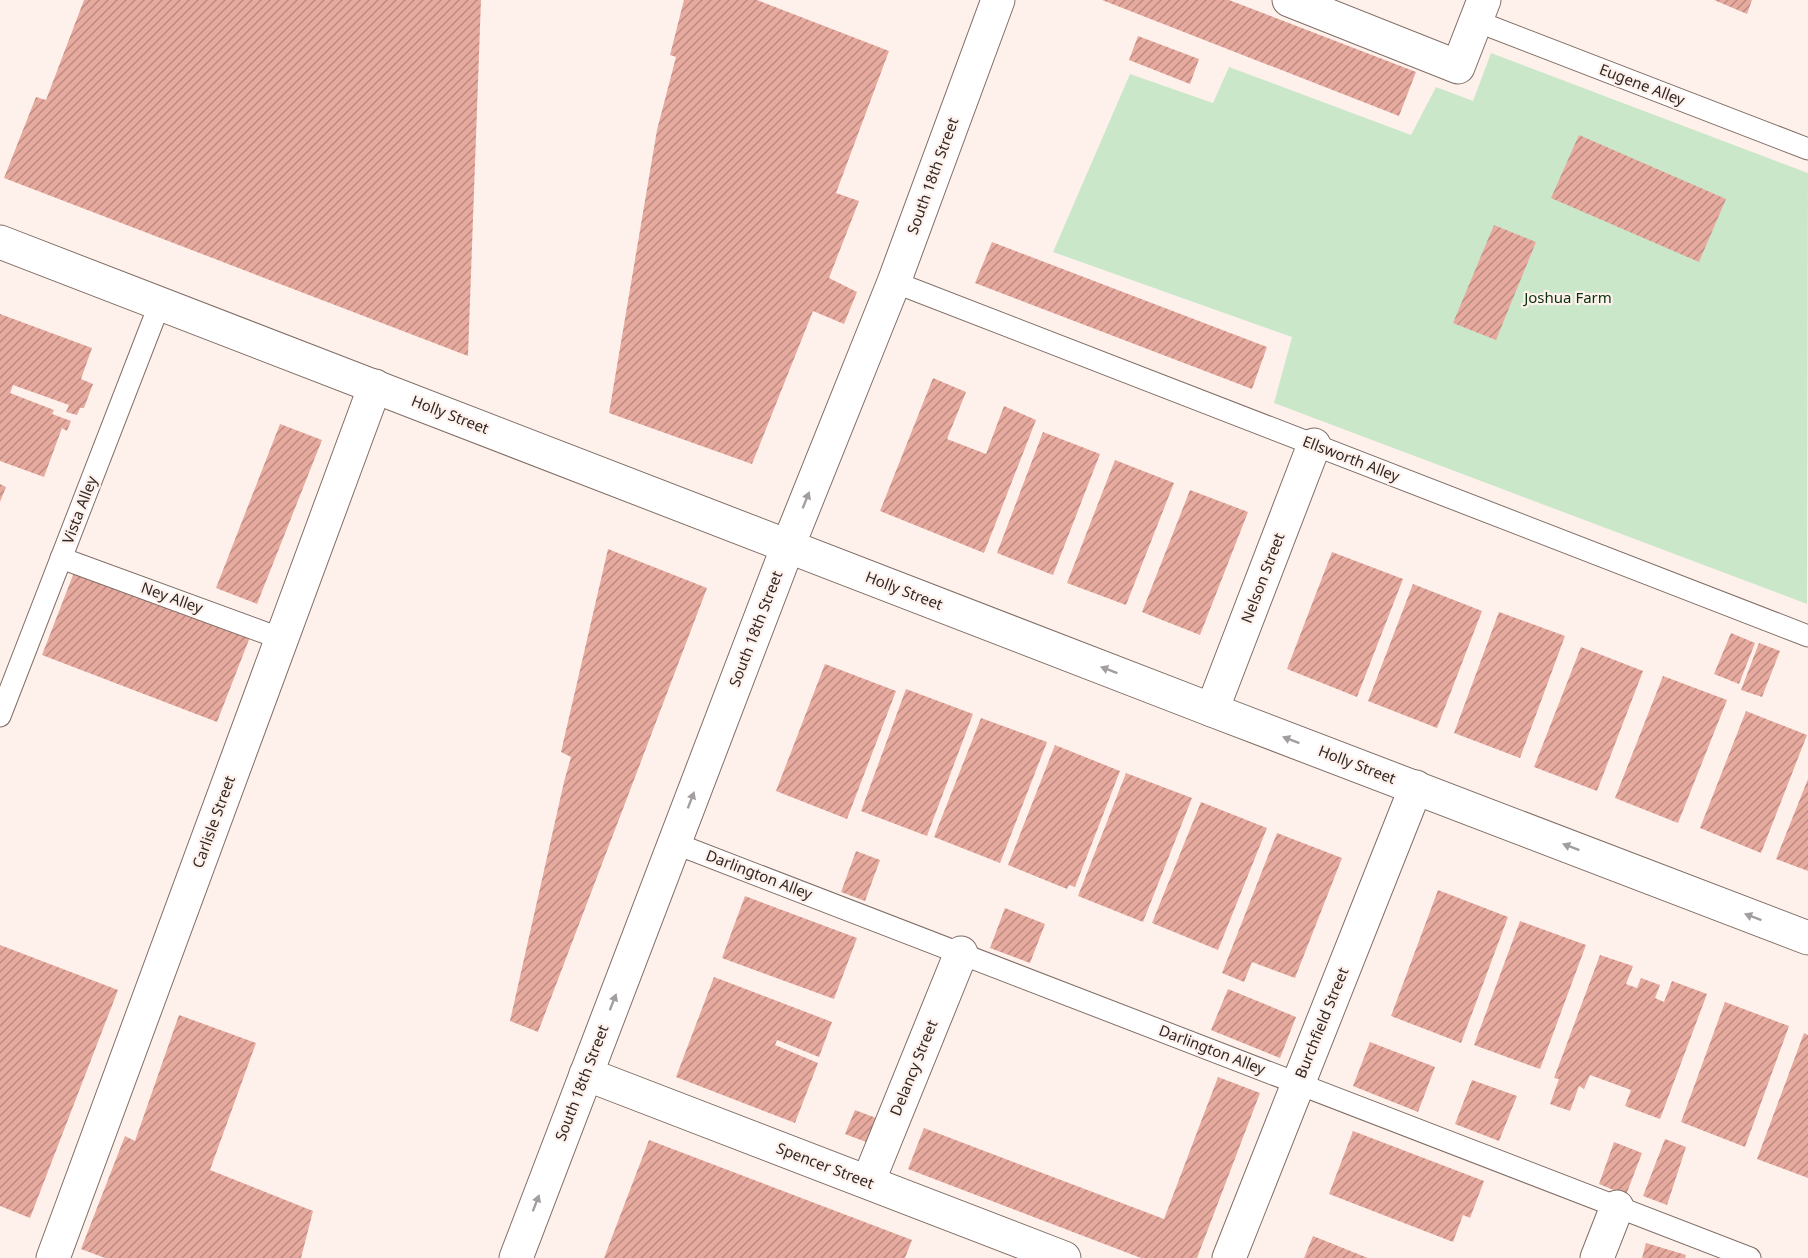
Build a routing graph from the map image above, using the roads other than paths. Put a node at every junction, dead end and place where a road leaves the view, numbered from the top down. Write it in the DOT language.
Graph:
graph roads {
  1 [pos="998,0"];
  2 [pos="1289,0"];
  3 [pos="1480,11"];
  4 [pos="1808,149"];
  5 [pos="0,242"];
  6 [pos="894,282"];
  7 [pos="160,303"];
  8 [pos="375,386"];
  9 [pos="1314,445"];
  10 [pos="788,546"];
  11 [pos="61,558"];
  12 [pos="1808,636"];
  13 [pos="282,639"];
  14 [pos="1212,710"];
  15 [pos="0,716"];
  16 [pos="1416,787"];
  17 [pos="674,843"];
  18 [pos="1808,938"];
  19 [pos="961,953"];
  20 [pos="586,1074"];
  21 [pos="1298,1084"];
  22 [pos="868,1182"];
  23 [pos="1617,1207"];
  24 [pos="53,1258"];
  25 [pos="516,1258"];
  26 [pos="1064,1258"];
  27 [pos="1229,1258"];
  28 [pos="1597,1258"];
  29 [pos="1750,1258"];
  1 -- 6 [label="street, South 18th Street"];
  2 -- 3 [label="street"];
  3 -- 4 [label="lane, Eugene Alley"];
  5 -- 7 [label="street, Holly Street"];
  6 -- 9 [label="lane, Ellsworth Alley"];
  10 -- 6 [label="street, South 18th Street, one-way"];
  7 -- 8 [label="street, Holly Street"];
  7 -- 11 [label="lane, Vista Alley"];
  8 -- 10 [label="street, Holly Street"];
  8 -- 13 [label="street, Carlisle Street"];
  9 -- 12 [label="lane, Ellsworth Alley"];
  9 -- 14 [label="street, Nelson Street"];
  14 -- 10 [label="street, Holly Street, one-way"];
  17 -- 10 [label="street, South 18th Street, one-way"];
  11 -- 13 [label="lane, Ney Alley"];
  11 -- 15 [label="lane, Vista Alley"];
  13 -- 24 [label="street, Carlisle Street"];
  16 -- 14 [label="street, Holly Street, one-way"];
  18 -- 16 [label="street, Holly Street, one-way"];
  16 -- 21 [label="street, Burchfield Street"];
  17 -- 19 [label="lane, Darlington Alley"];
  20 -- 17 [label="street, South 18th Street, one-way"];
  19 -- 21 [label="lane, Darlington Alley"];
  19 -- 22 [label="street, Delancy Street"];
  20 -- 22 [label="street, Spencer Street"];
  25 -- 20 [label="street, South 18th Street, one-way"];
  21 -- 23 [label="lane, Darlington Alley"];
  21 -- 27 [label="street, Burchfield Street"];
  22 -- 26 [label="street, Spencer Street"];
  23 -- 28 [label="street"];
  23 -- 29 [label="lane, Darlington Alley"];
}
